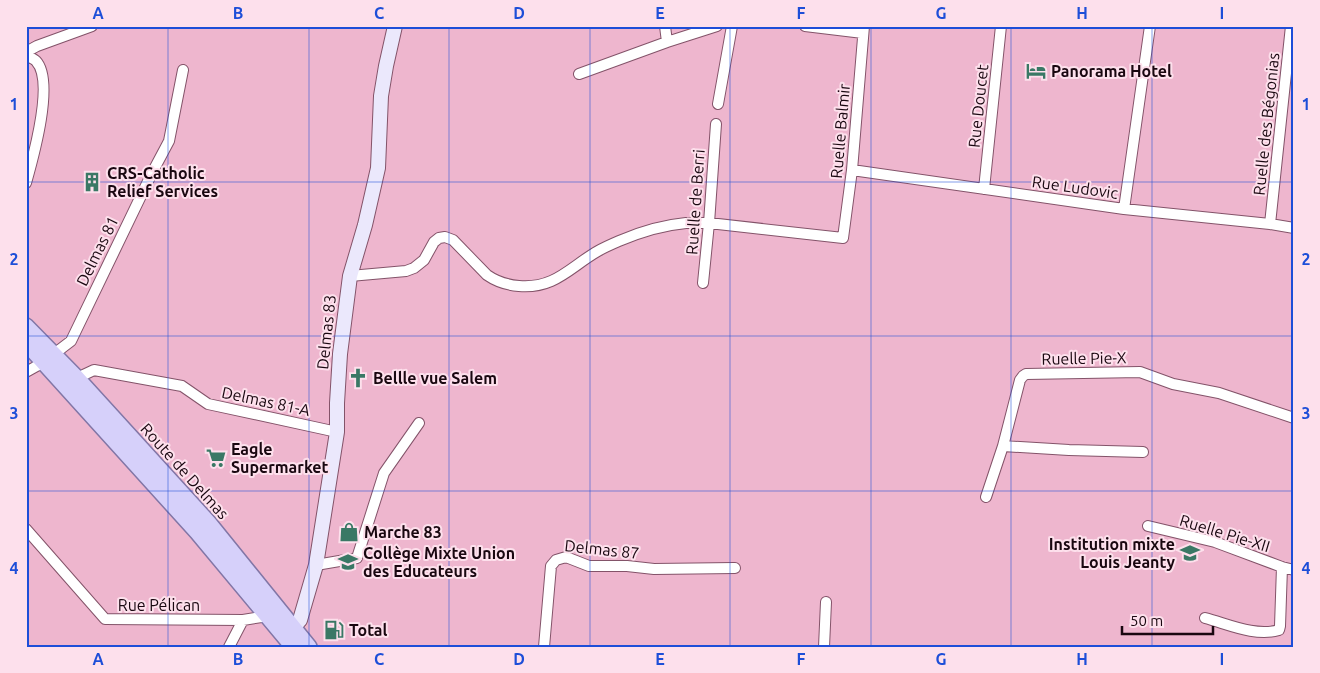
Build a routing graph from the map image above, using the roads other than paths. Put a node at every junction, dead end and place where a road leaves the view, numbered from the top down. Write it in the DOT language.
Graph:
graph roads {
  1 [pos="92,26"];
  2 [pos="395,26"];
  3 [pos="665,26"];
  4 [pos="717,26"];
  5 [pos="732,26"];
  6 [pos="805,26"];
  7 [pos="1001,26"];
  8 [pos="1150,26"];
  9 [pos="1288,27"];
  10 [pos="864,30"];
  11 [pos="667,42"];
  12 [pos="26,53"];
  13 [pos="183,70"];
  14 [pos="579,74"];
  15 [pos="718,104"];
  16 [pos="716,124"];
  17 [pos="852,170"];
  18 [pos="26,183"];
  19 [pos="984,189"];
  20 [pos="1124,209"];
  21 [pos="709,224"];
  22 [pos="1270,224"];
  23 [pos="1294,228"];
  24 [pos="350,276"];
  25 [pos="703,283"];
  26 [pos="26,326"];
  27 [pos="26,344"];
  28 [pos="49,358"];
  29 [pos="26,372"];
  30 [pos="77,378"];
  31 [pos="1294,418"];
  32 [pos="419,423"];
  33 [pos="337,432"];
  34 [pos="1003,446"];
  35 [pos="1143,452"];
  36 [pos="986,497"];
  37 [pos="1148,526"];
  38 [pos="26,530"];
  39 [pos="316,564"];
  40 [pos="1282,567"];
  41 [pos="735,568"];
  42 [pos="1294,570"];
  43 [pos="826,602"];
  44 [pos="268,616"];
  45 [pos="1205,618"];
  46 [pos="243,620"];
  47 [pos="290,637"];
  48 [pos="229,647"];
  49 [pos="309,647"];
  50 [pos="544,647"];
  51 [pos="824,647"];
  1 -- 12 [label="street"];
  2 -- 24 [label="street, Delmas 83"];
  3 -- 11 [label="street"];
  4 -- 11 [label="street"];
  5 -- 15 [label="street"];
  6 -- 10 [label="street"];
  7 -- 19 [label="street, Rue Doucet"];
  8 -- 20 [label="street"];
  9 -- 22 [label="street, Ruelle des Bégonias"];
  10 -- 17 [label="street, Ruelle Balmir"];
  11 -- 14 [label="street"];
  12 -- 18 [label="street"];
  13 -- 28 [label="street, Delmas 81"];
  16 -- 21 [label="street, Ruelle de Berri"];
  17 -- 19 [label="street, Rue Ludovic"];
  17 -- 21 [label="street, Ruelle Balmir"];
  19 -- 20 [label="street, Rue Ludovic"];
  20 -- 22 [label="street, Rue Ludovic"];
  21 -- 24 [label="street"];
  21 -- 25 [label="street, Ruelle de Berri"];
  22 -- 23 [label="street, Rue Ludovic"];
  24 -- 33 [label="street, Delmas 83"];
  26 -- 28 [label="main road, Route de Delmas"];
  27 -- 28 [label="main road, Route de Delmas"];
  28 -- 29 [label="street, Delmas 81"];
  28 -- 30 [label="main road, Route de Delmas"];
  28 -- 44 [label="main road, Route de Delmas"];
  30 -- 33 [label="street, Delmas 81-A"];
  30 -- 47 [label="main road, Route de Delmas"];
  31 -- 34 [label="street, Ruelle Pie-X"];
  32 -- 39 [label="street"];
  33 -- 39 [label="street, Delmas 83"];
  34 -- 35 [label="street"];
  34 -- 36 [label="street, Ruelle Pie-X"];
  37 -- 40 [label="street, Ruelle Pie-XII"];
  38 -- 46 [label="street, Rue Pélican"];
  39 -- 47 [label="street, Delmas 83"];
  40 -- 42 [label="street, Ruelle Pie-XII"];
  40 -- 45 [label="street"];
  41 -- 50 [label="street, Delmas 87"];
  43 -- 51 [label="street"];
  44 -- 46 [label="street, Rue Pélican"];
  44 -- 47 [label="main road, Route de Delmas"];
  46 -- 48 [label="street"];
  47 -- 49 [label="main road, Route de Delmas"];
}
